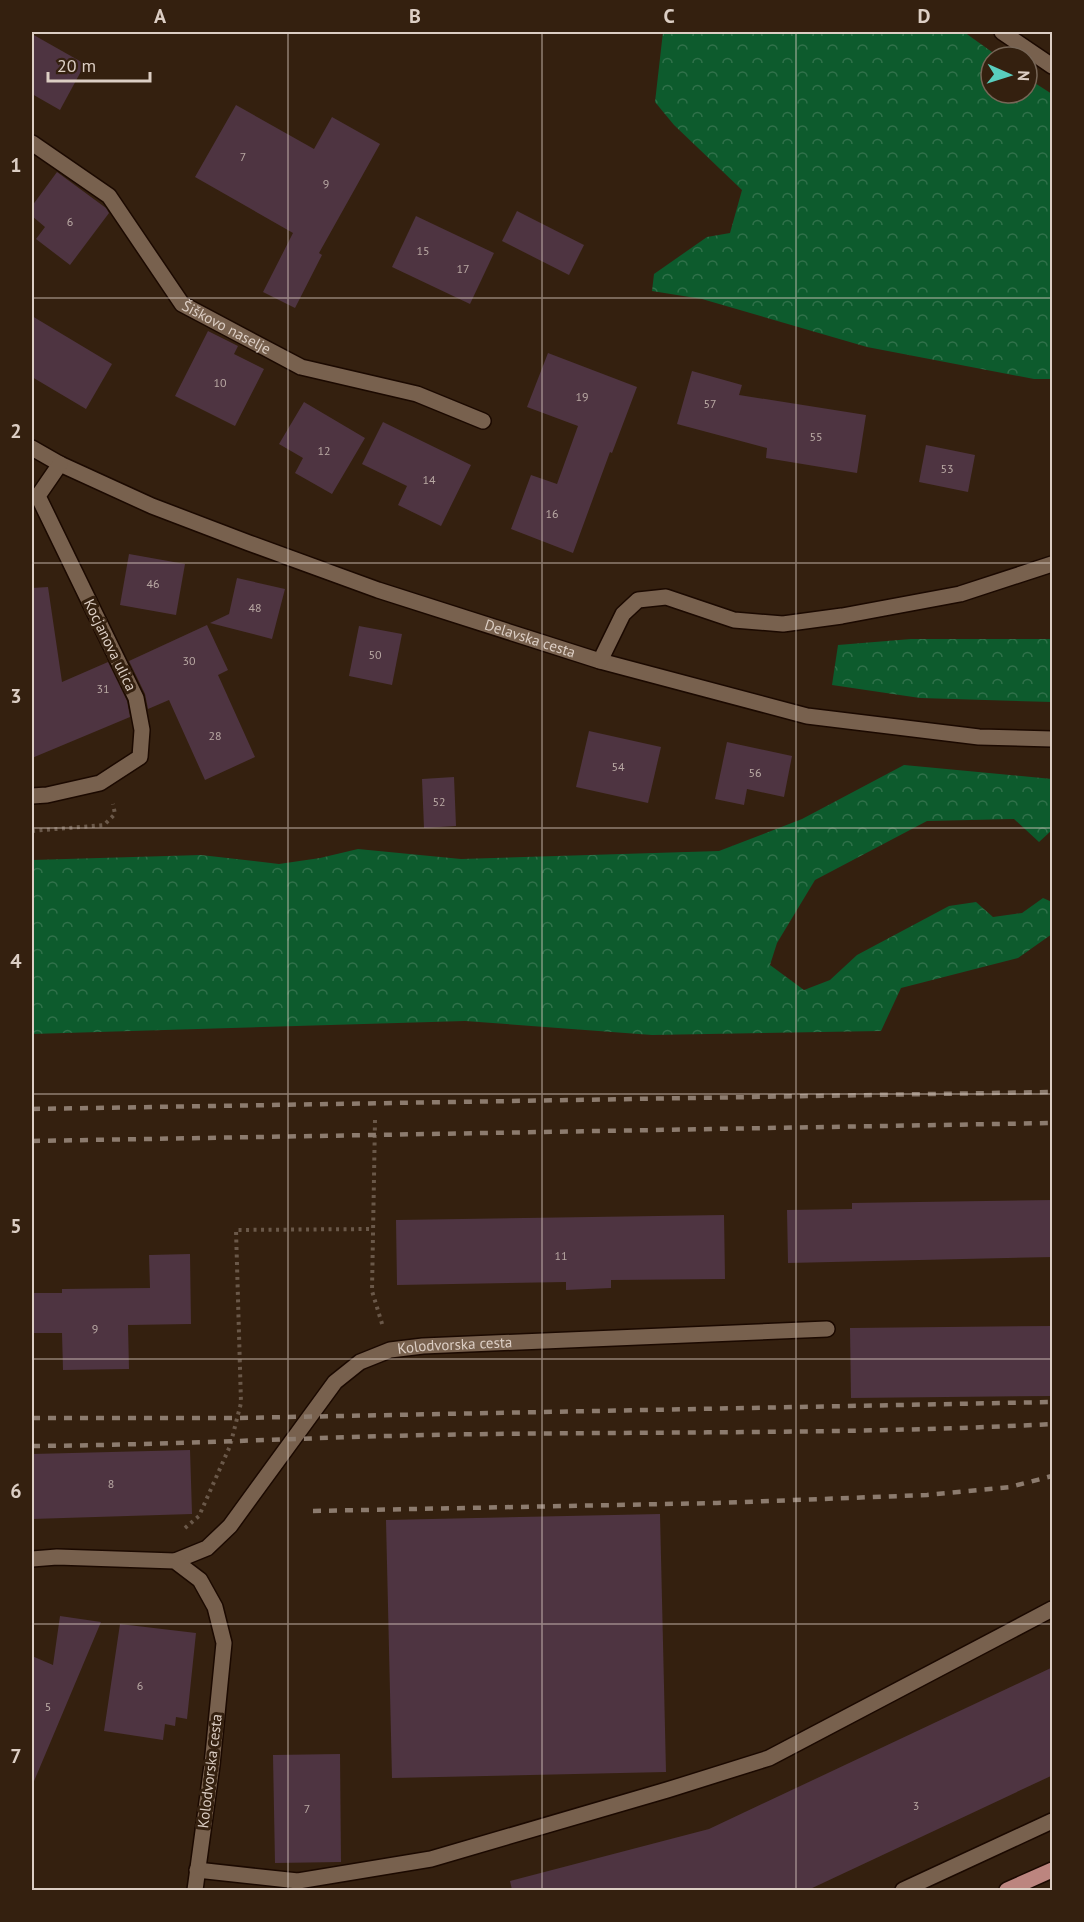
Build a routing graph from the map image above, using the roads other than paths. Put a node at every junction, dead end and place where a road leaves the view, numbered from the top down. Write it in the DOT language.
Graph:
graph roads {
  1 [pos="1002,32"];
  2 [pos="1053,66"];
  3 [pos="32,143"];
  4 [pos="483,421"];
  5 [pos="32,448"];
  6 [pos="60,464"];
  7 [pos="35,497"];
  8 [pos="1053,564"];
  9 [pos="600,661"];
  10 [pos="1053,740"];
  11 [pos="32,796"];
  12 [pos="827,1329"];
  13 [pos="32,1559"];
  14 [pos="176,1561"];
  15 [pos="1053,1609"];
  16 [pos="1053,1821"];
  17 [pos="197,1870"];
  18 [pos="1053,1870"];
  19 [pos="195,1890"];
  20 [pos="903,1890"];
  21 [pos="1007,1890"];
  1 -- 2 [label="street"];
  3 -- 4 [label="street, Šiškovo naselje"];
  5 -- 6 [label="street, Delavska cesta"];
  6 -- 7 [label="street, Kocjanova ulica"];
  6 -- 9 [label="street, Delavska cesta"];
  7 -- 11 [label="street, Kocjanova ulica"];
  8 -- 9 [label="street"];
  9 -- 10 [label="street, Delavska cesta"];
  12 -- 14 [label="street, Kolodvorska cesta"];
  13 -- 14 [label="street, Kolodvorska cesta"];
  14 -- 17 [label="street, Kolodvorska cesta"];
  15 -- 17 [label="street"];
  16 -- 20 [label="street"];
  17 -- 19 [label="street, Kolodvorska cesta"];
  18 -- 21 [label="main road"];
}
